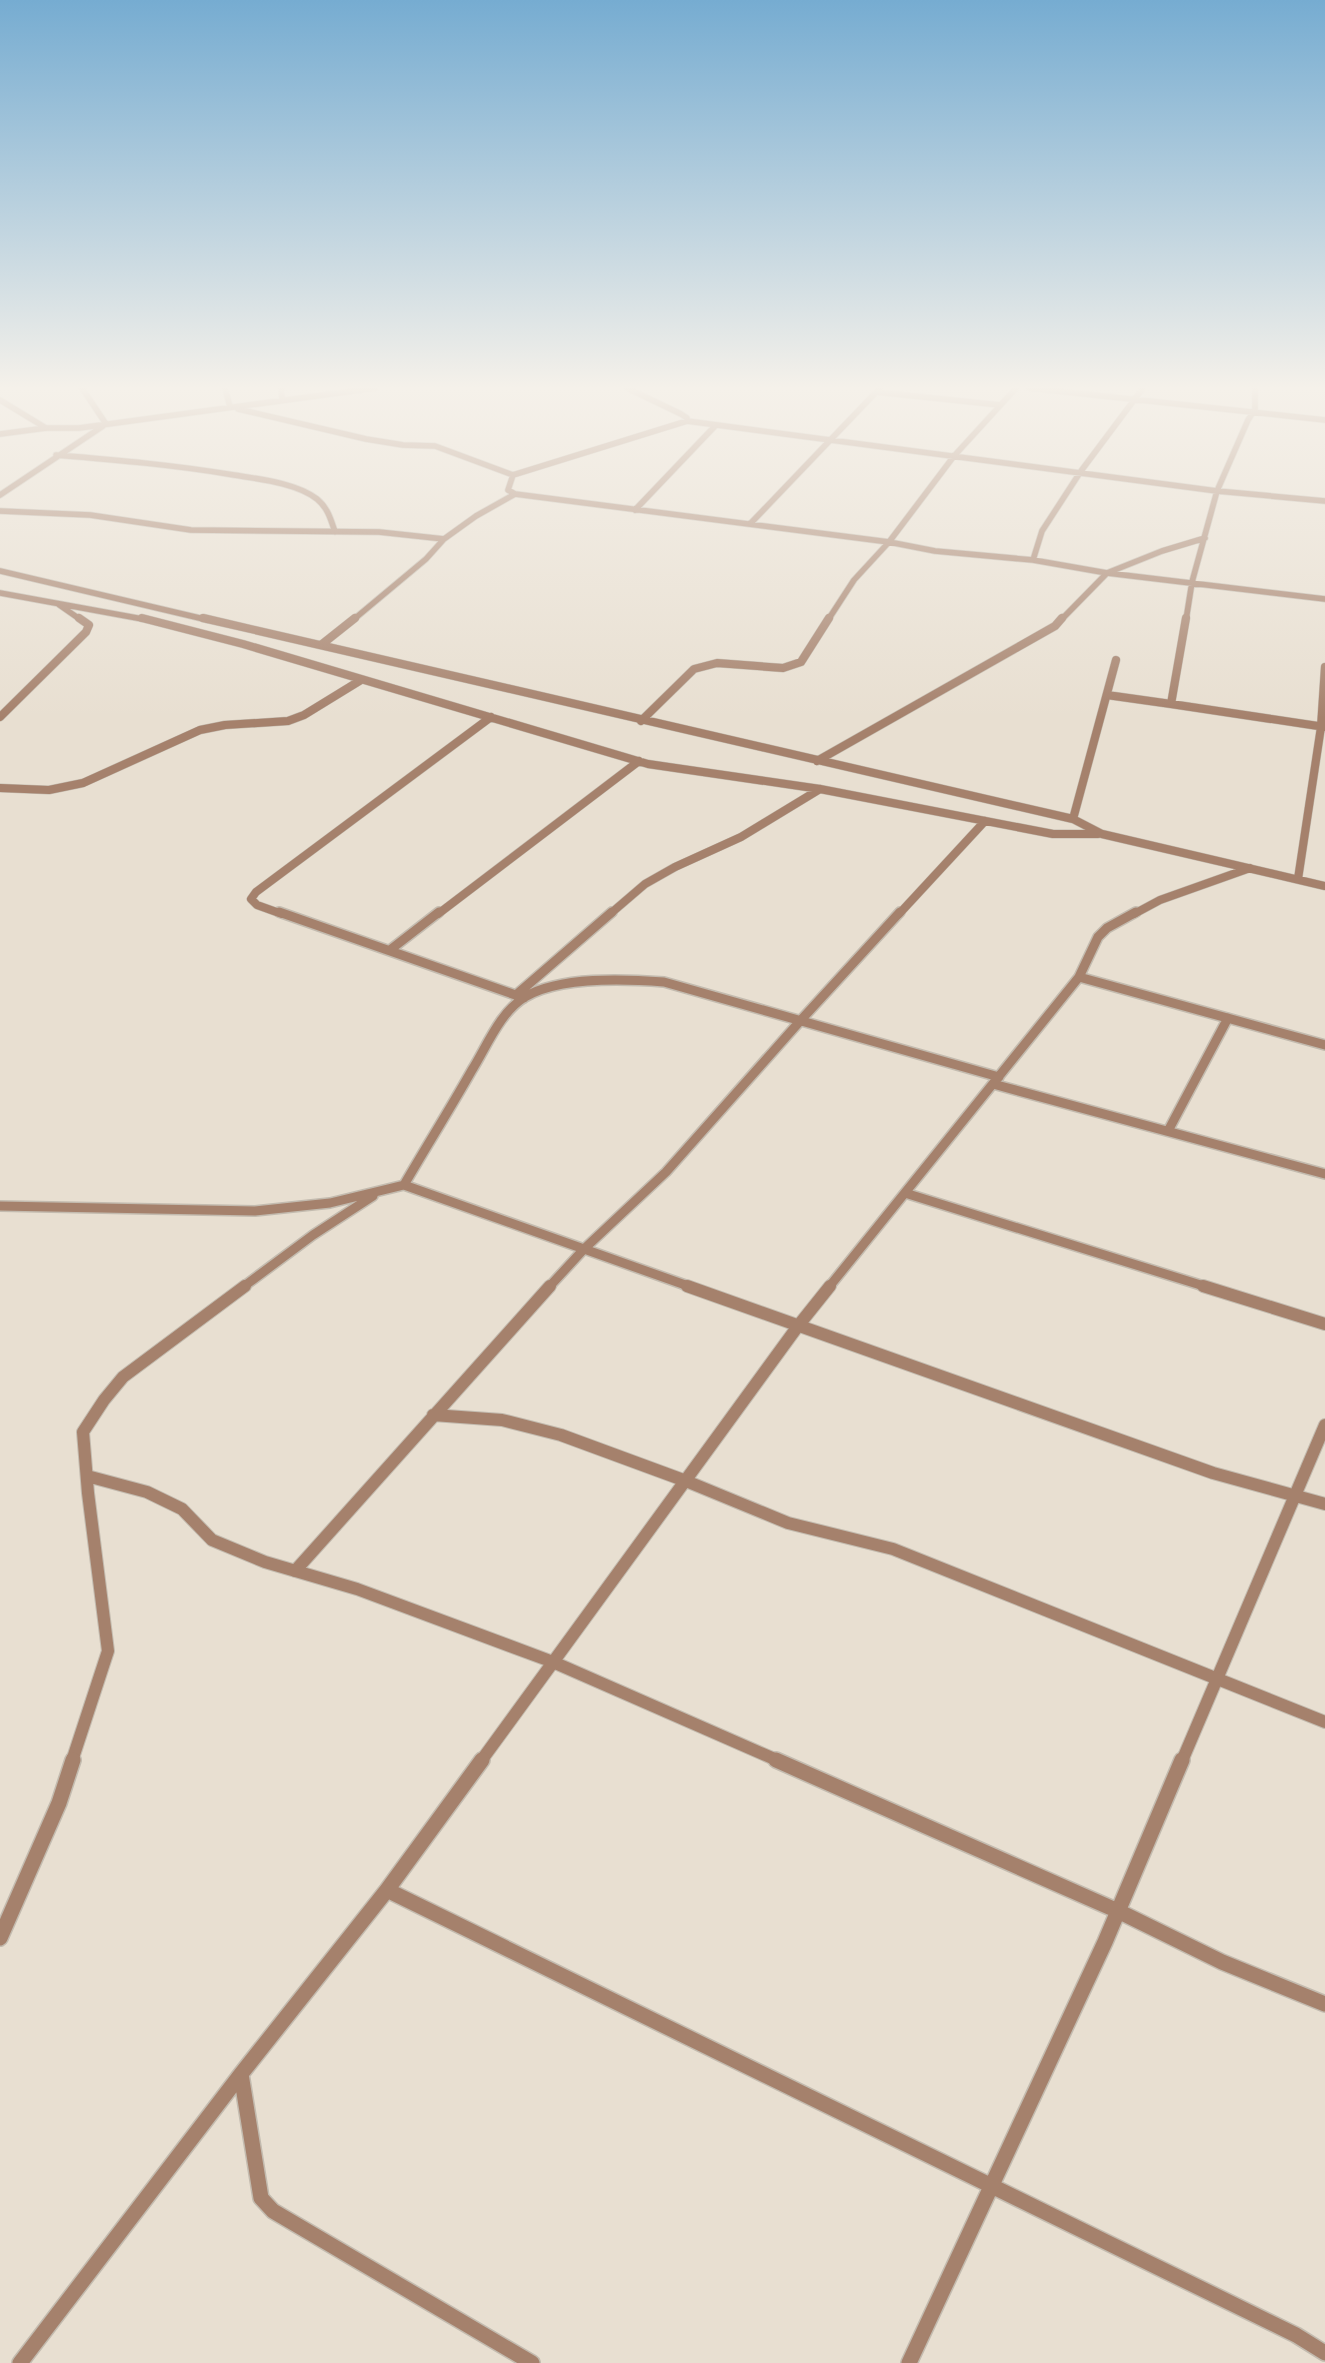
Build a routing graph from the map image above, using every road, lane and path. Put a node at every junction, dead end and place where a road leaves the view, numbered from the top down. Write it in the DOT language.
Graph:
graph roads {
  1 [pos="316,498"];
  2 [pos="507,498"];
  3 [pos="547,498"];
  4 [pos="646,498"];
  5 [pos="774,498"];
  6 [pos="922,498"];
  7 [pos="1064,498"];
  8 [pos="1215,498"];
  9 [pos="1296,498"];
  10 [pos="1325,501"];
  11 [pos="635,510"];
  12 [pos="0,511"];
  13 [pos="750,524"];
  14 [pos="334,532"];
  15 [pos="1205,538"];
  16 [pos="444,539"];
  17 [pos="889,542"];
  18 [pos="1033,560"];
  19 [pos="0,571"];
  20 [pos="1107,573"];
  21 [pos="1192,582"];
  22 [pos="0,593"];
  23 [pos="1325,599"];
  24 [pos="52,601"];
  25 [pos="321,645"];
  26 [pos="1116,660"];
  27 [pos="1325,667"];
  28 [pos="361,680"];
  29 [pos="1107,695"];
  30 [pos="1171,704"];
  31 [pos="0,717"];
  32 [pos="491,717"];
  33 [pos="641,721"];
  34 [pos="1323,727"];
  35 [pos="638,761"];
  36 [pos="817,761"];
  37 [pos="0,788"];
  38 [pos="820,788"];
  39 [pos="1073,819"];
  40 [pos="984,821"];
  41 [pos="1102,834"];
  42 [pos="1250,868"];
  43 [pos="1298,879"];
  44 [pos="1325,886"];
  45 [pos="390,950"];
  46 [pos="1079,977"];
  47 [pos="520,997"];
  48 [pos="1228,1018"];
  49 [pos="800,1020"];
  50 [pos="1325,1045"];
  51 [pos="996,1080"];
  52 [pos="1168,1131"];
  53 [pos="1325,1174"];
  54 [pos="404,1185"];
  55 [pos="378,1193"];
  56 [pos="905,1193"];
  57 [pos="0,1206"];
  58 [pos="584,1249"];
  59 [pos="1325,1324"];
  60 [pos="798,1326"];
  61 [pos="433,1415"];
  62 [pos="1325,1425"];
  63 [pos="87,1476"];
  64 [pos="686,1481"];
  65 [pos="1293,1496"];
  66 [pos="1325,1504"];
  67 [pos="295,1571"];
  68 [pos="553,1662"];
  69 [pos="1216,1679"];
  70 [pos="1325,1722"];
  71 [pos="387,1890"];
  72 [pos="1118,1911"];
  73 [pos="0,1938"];
  74 [pos="1325,2004"];
  75 [pos="241,2074"];
  76 [pos="991,2186"];
  77 [pos="1325,2353"];
  78 [pos="20,2363"];
  79 [pos="532,2363"];
  80 [pos="909,2363"];
  1 -- 14 [label="street"];
  2 -- 16 [label="street"];
  3 -- 11 [label="street"];
  4 -- 11 [label="street"];
  5 -- 13 [label="street"];
  6 -- 17 [label="street"];
  7 -- 18 [label="street"];
  8 -- 15 [label="street"];
  9 -- 10 [label="street"];
  11 -- 13 [label="street"];
  12 -- 14 [label="street"];
  13 -- 17 [label="street"];
  14 -- 16 [label="street"];
  15 -- 20 [label="street"];
  15 -- 21 [label="street"];
  16 -- 25 [label="street"];
  17 -- 18 [label="street"];
  17 -- 33 [label="street"];
  18 -- 20 [label="street"];
  19 -- 25 [label="street"];
  20 -- 21 [label="street"];
  20 -- 36 [label="street"];
  21 -- 23 [label="street"];
  21 -- 30 [label="street"];
  22 -- 24 [label="street"];
  24 -- 28 [label="street"];
  24 -- 31 [label="street"];
  25 -- 33 [label="street"];
  26 -- 29 [label="street"];
  27 -- 34 [label="street"];
  28 -- 32 [label="street"];
  28 -- 37 [label="street"];
  29 -- 30 [label="street"];
  29 -- 39 [label="street"];
  30 -- 34 [label="street"];
  32 -- 35 [label="street"];
  32 -- 45 [label="street"];
  33 -- 36 [label="street"];
  34 -- 43 [label="street"];
  35 -- 38 [label="street"];
  35 -- 45 [label="street"];
  36 -- 39 [label="street"];
  38 -- 40 [label="street"];
  38 -- 47 [label="street"];
  39 -- 41 [label="street"];
  40 -- 41 [label="street"];
  40 -- 49 [label="street"];
  41 -- 42 [label="street"];
  42 -- 43 [label="street"];
  42 -- 46 [label="street"];
  43 -- 44 [label="street"];
  45 -- 47 [label="street"];
  46 -- 48 [label="street"];
  46 -- 51 [label="street"];
  47 -- 49 [label="street"];
  47 -- 54 [label="street"];
  48 -- 50 [label="street"];
  48 -- 52 [label="street"];
  49 -- 51 [label="street"];
  49 -- 58 [label="street"];
  51 -- 52 [label="street"];
  51 -- 56 [label="street"];
  52 -- 53 [label="street"];
  54 -- 55 [label="street"];
  54 -- 58 [label="street"];
  55 -- 57 [label="street"];
  55 -- 63 [label="street"];
  56 -- 59 [label="street"];
  56 -- 60 [label="street"];
  58 -- 60 [label="street"];
  58 -- 61 [label="street"];
  60 -- 64 [label="street"];
  60 -- 65 [label="street"];
  61 -- 64 [label="street"];
  61 -- 67 [label="street"];
  62 -- 65 [label="street"];
  63 -- 67 [label="street"];
  63 -- 73 [label="street"];
  64 -- 68 [label="street"];
  64 -- 69 [label="street"];
  65 -- 66 [label="street"];
  65 -- 69 [label="street"];
  67 -- 68 [label="street"];
  68 -- 71 [label="street"];
  68 -- 72 [label="street"];
  69 -- 70 [label="street"];
  69 -- 72 [label="street"];
  71 -- 75 [label="street"];
  71 -- 76 [label="street"];
  72 -- 74 [label="street"];
  72 -- 76 [label="street"];
  75 -- 78 [label="street"];
  75 -- 79 [label="street"];
  76 -- 77 [label="street"];
  76 -- 80 [label="street"];
}
